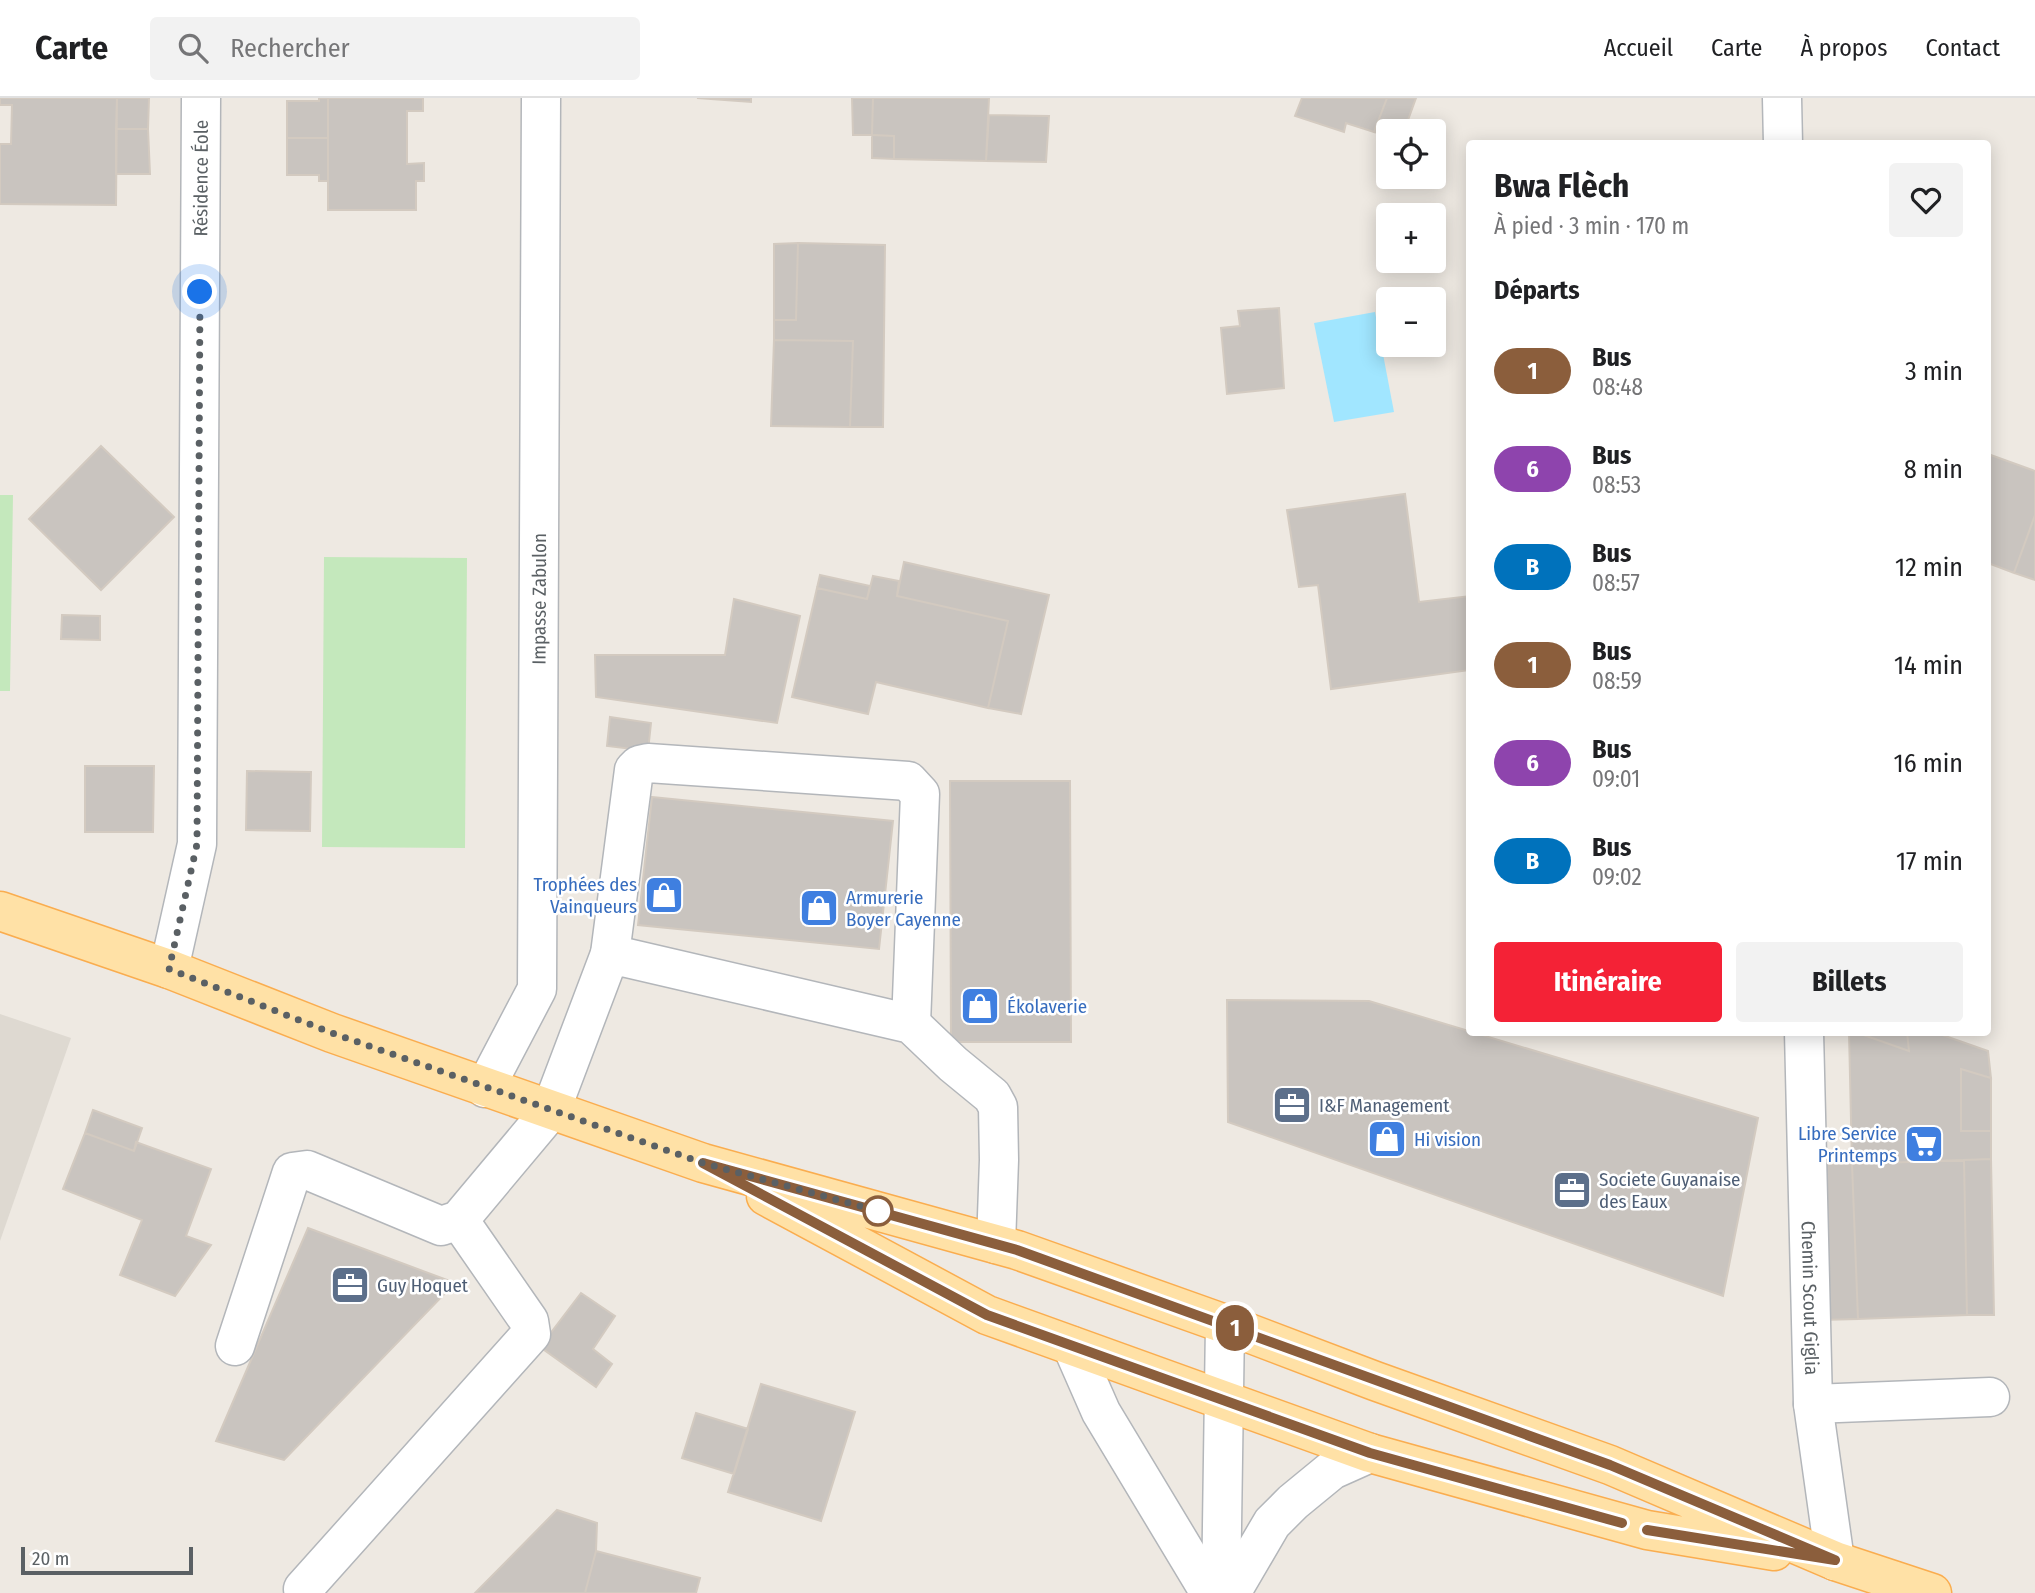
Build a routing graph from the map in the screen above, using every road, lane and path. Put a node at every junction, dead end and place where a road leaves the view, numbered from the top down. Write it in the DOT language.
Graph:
graph roads {
  1 [pos="201,98"];
  2 [pos="541,98"];
  3 [pos="1782,98"];
  4 [pos="1783,140"];
  5 [pos="0,911"];
  6 [pos="610,954"];
  7 [pos="169,969"];
  8 [pos="911,1024"];
  9 [pos="1804,1036"];
  10 [pos="485,1087"];
  11 [pos="551,1110"];
  12 [pos="703,1163"];
  13 [pos="459,1220"];
  14 [pos="996,1244"];
  15 [pos="1225,1324"];
  16 [pos="234,1346"];
  17 [pos="1072,1346"];
  18 [pos="1990,1397"];
  19 [pos="1224,1401"];
  20 [pos="1813,1404"];
  21 [pos="1370,1453"];
  22 [pos="1835,1560"];
  23 [pos="303,1589"];
  24 [pos="1210,1593"];
  25 [pos="1221,1593"];
  26 [pos="1231,1593"];
  27 [pos="1932,1593"];
  1 -- 7 [label="street, Résidence Éole"];
  2 -- 10 [label="street, Impasse Zabulon"];
  3 -- 4 [label="street"];
  5 -- 7 [label="main road"];
  6 -- 8 [label="street"];
  6 -- 8 [label="street"];
  6 -- 11 [label="street"];
  7 -- 10 [label="main road"];
  8 -- 14 [label="street"];
  9 -- 20 [label="street, Chemin Scout Giglia"];
  10 -- 11 [label="main road"];
  11 -- 12 [label="main road"];
  11 -- 13 [label="street"];
  12 -- 14 [label="main road"];
  12 -- 17 [label="main road"];
  13 -- 16 [label="street"];
  13 -- 23 [label="street"];
  14 -- 15 [label="main road"];
  15 -- 19 [label="street"];
  15 -- 22 [label="main road"];
  17 -- 19 [label="main road"];
  17 -- 24 [label="street"];
  18 -- 20 [label="street"];
  19 -- 21 [label="main road"];
  19 -- 25 [label="street"];
  20 -- 22 [label="street, Chemin Scout Giglia"];
  21 -- 22 [label="main road"];
  21 -- 26 [label="street"];
  22 -- 27 [label="main road"];
}
